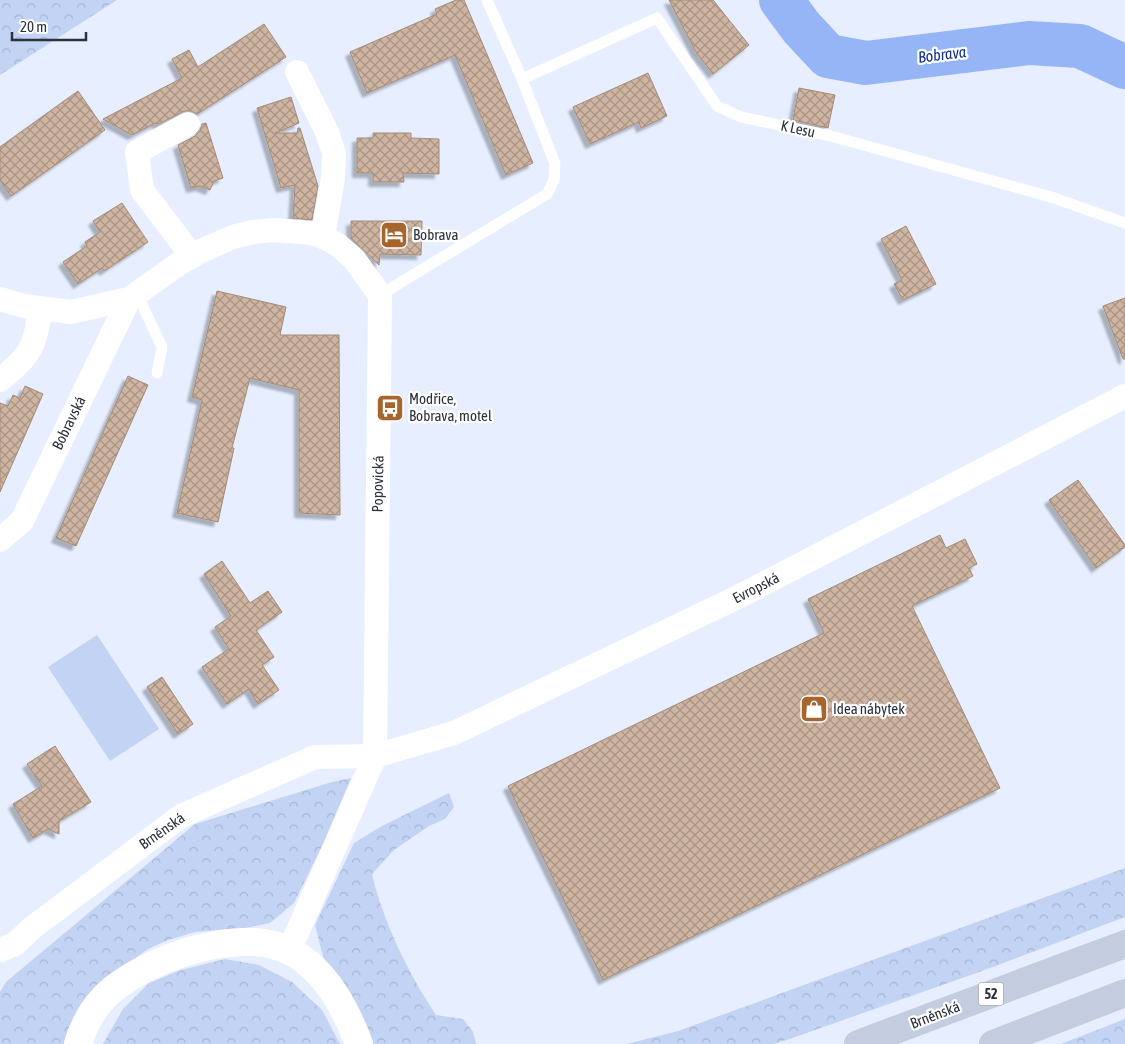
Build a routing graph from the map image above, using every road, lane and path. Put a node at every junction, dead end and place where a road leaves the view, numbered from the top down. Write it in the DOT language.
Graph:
graph roads {
  1 [pos="488,0"];
  2 [pos="297,72"];
  3 [pos="522,79"];
  4 [pos="188,124"];
  5 [pos="1125,223"];
  6 [pos="323,237"];
  7 [pos="192,256"];
  8 [pos="380,295"];
  9 [pos="133,297"];
  10 [pos="0,299"];
  11 [pos="40,308"];
  12 [pos="157,373"];
  13 [pos="0,380"];
  14 [pos="1125,396"];
  15 [pos="0,540"];
  16 [pos="375,756"];
  17 [pos="1125,944"];
  18 [pos="0,950"];
  19 [pos="289,951"];
  20 [pos="1125,993"];
  21 [pos="78,1044"];
  22 [pos="360,1044"];
  23 [pos="858,1044"];
  24 [pos="993,1044"];
  1 -- 3 [label="lane"];
  2 -- 6 [label="street"];
  3 -- 5 [label="lane, K Lesu"];
  3 -- 8 [label="lane"];
  4 -- 7 [label="street"];
  6 -- 7 [label="street"];
  6 -- 8 [label="street"];
  7 -- 9 [label="street"];
  8 -- 16 [label="street, Popovická"];
  9 -- 11 [label="street"];
  9 -- 12 [label="lane"];
  9 -- 15 [label="street, Bobravská"];
  10 -- 11 [label="street"];
  11 -- 13 [label="street"];
  14 -- 16 [label="street, Evropská"];
  16 -- 18 [label="street, Brněnská"];
  16 -- 19 [label="street"];
  17 -- 23 [label="highway, Brněnská / 52"];
  19 -- 21 [label="street"];
  19 -- 22 [label="street"];
  20 -- 24 [label="highway"];
}
